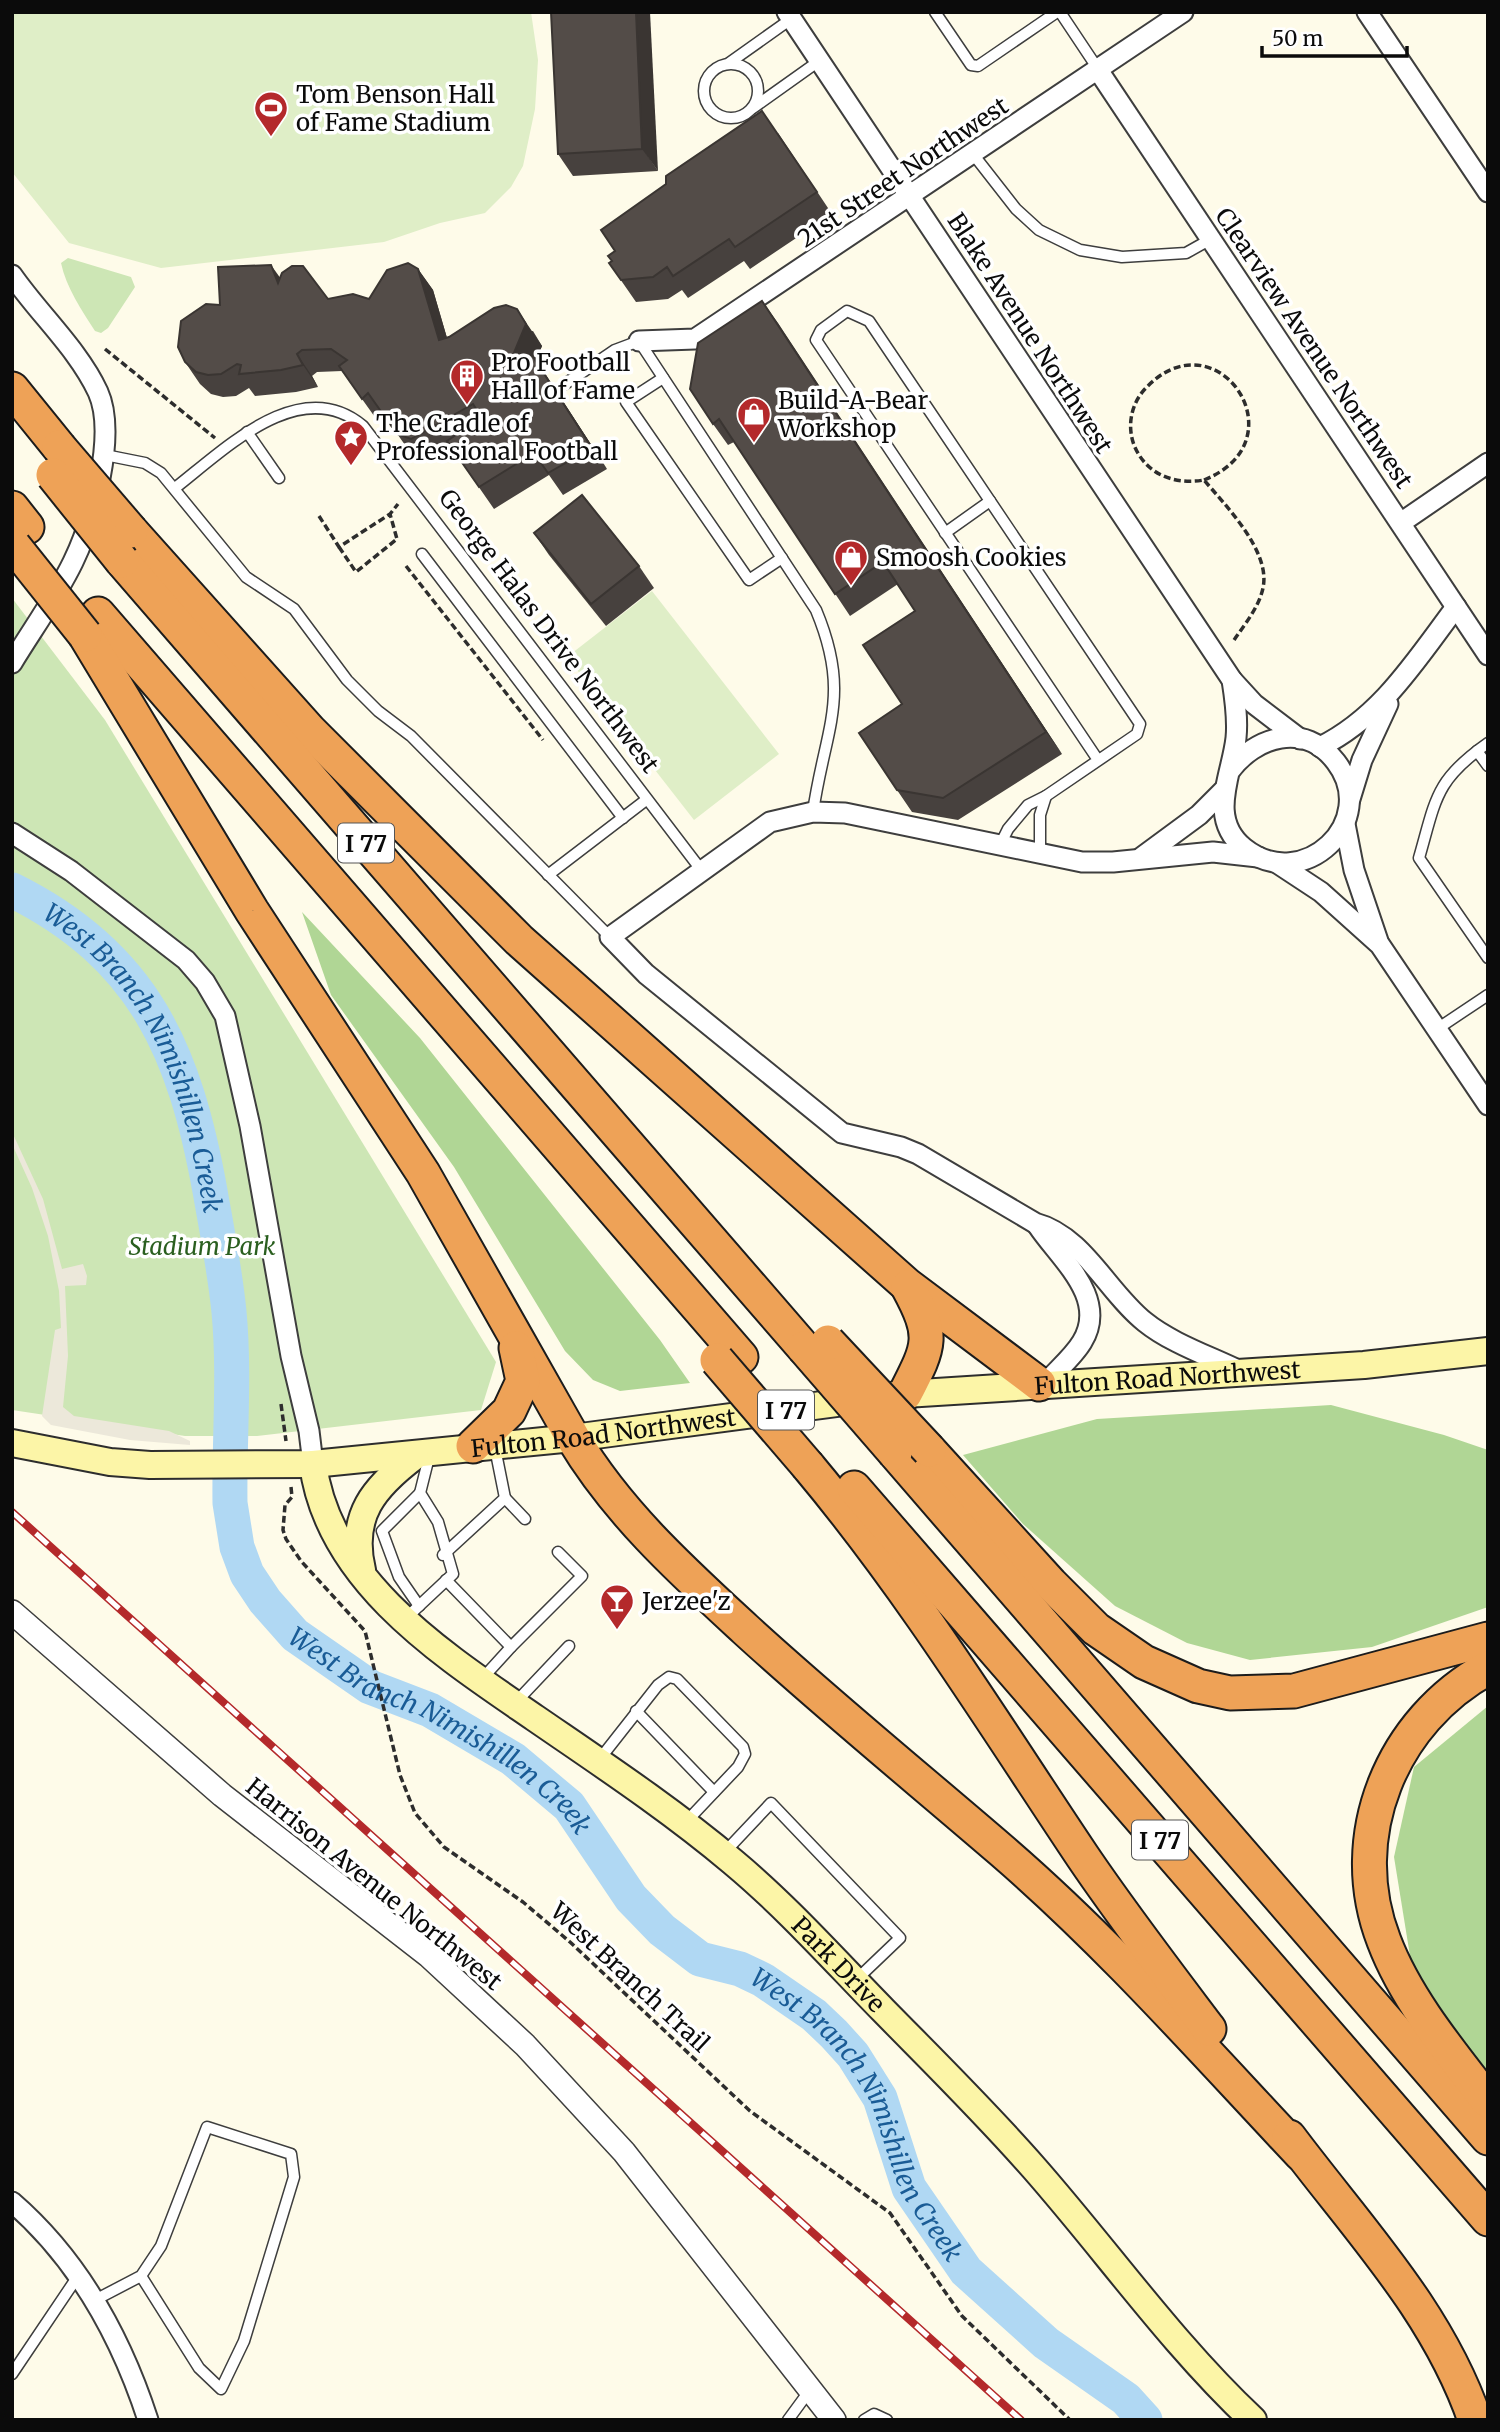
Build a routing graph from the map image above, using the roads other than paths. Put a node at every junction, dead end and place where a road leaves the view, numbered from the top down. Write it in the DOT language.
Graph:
graph roads {
  1 [pos="935,12"];
  2 [pos="1058,12"];
  3 [pos="1183,12"];
  4 [pos="1367,12"];
  5 [pos="789,16"];
  6 [pos="819,61"];
  7 [pos="729,63"];
  8 [pos="1098,70"];
  9 [pos="752,108"];
  10 [pos="973,154"];
  11 [pos="1488,192"];
  12 [pos="911,197"];
  13 [pos="1212,239"];
  14 [pos="12,275"];
  15 [pos="639,341"];
  16 [pos="663,378"];
  17 [pos="565,384"];
  18 [pos="12,389"];
  19 [pos="12,422"];
  20 [pos="247,432"];
  21 [pos="105,454"];
  22 [pos="56,461"];
  23 [pos="1488,463"];
  24 [pos="279,478"];
  25 [pos="175,488"];
  26 [pos="990,501"];
  27 [pos="1402,522"];
  28 [pos="16,531"];
  29 [pos="945,533"];
  30 [pos="127,546"];
  31 [pos="422,554"];
  32 [pos="782,558"];
  33 [pos="1456,607"];
  34 [pos="92,624"];
  35 [pos="1488,655"];
  36 [pos="12,663"];
  37 [pos="1232,680"];
  38 [pos="1396,687"];
  39 [pos="1300,738"];
  40 [pos="1488,743"];
  41 [pos="1320,747"];
  42 [pos="1477,751"];
  43 [pos="1098,760"];
  44 [pos="1488,766"];
  45 [pos="1229,772"];
  46 [pos="1223,791"];
  47 [pos="1046,796"];
  48 [pos="646,800"];
  49 [pos="1349,802"];
  50 [pos="813,813"];
  51 [pos="622,818"];
  52 [pos="1345,824"];
  53 [pos="14,830"];
  54 [pos="999,846"];
  55 [pos="1040,855"];
  56 [pos="1141,857"];
  57 [pos="1258,857"];
  58 [pos="1277,863"];
  59 [pos="702,871"];
  60 [pos="548,875"];
  61 [pos="610,937"];
  62 [pos="1380,945"];
  63 [pos="1488,958"];
  64 [pos="1488,995"];
  65 [pos="1437,1029"];
  66 [pos="1488,1105"];
  67 [pos="1035,1223"];
  68 [pos="907,1285"];
  69 [pos="1111,1287"];
  70 [pos="1089,1302"];
  71 [pos="512,1332"];
  72 [pos="816,1345"];
  73 [pos="1488,1351"];
  74 [pos="1240,1371"];
  75 [pos="1042,1384"];
  76 [pos="905,1394"];
  77 [pos="573,1438"];
  78 [pos="12,1443"];
  79 [pos="484,1445"];
  80 [pos="423,1454"];
  81 [pos="820,1464"];
  82 [pos="301,1465"];
  83 [pos="420,1493"];
  84 [pos="505,1498"];
  85 [pos="525,1519"];
  86 [pos="558,1552"];
  87 [pos="444,1554"];
  88 [pos="363,1575"];
  89 [pos="446,1580"];
  90 [pos="412,1613"];
  91 [pos="15,1620"];
  92 [pos="1488,1639"];
  93 [pos="569,1646"];
  94 [pos="511,1647"];
  95 [pos="1488,1668"];
  96 [pos="481,1681"];
  97 [pos="514,1704"];
  98 [pos="636,1711"];
  99 [pos="598,1761"];
  100 [pos="714,1792"];
  101 [pos="685,1824"];
  102 [pos="723,1854"];
  103 [pos="855,1981"];
  104 [pos="1488,2101"];
  105 [pos="1488,2138"];
  106 [pos="1301,2154"];
  107 [pos="12,2202"];
  108 [pos="1488,2219"];
  109 [pos="78,2276"];
  110 [pos="141,2276"];
  111 [pos="94,2300"];
  112 [pos="12,2374"];
  113 [pos="810,2390"];
  114 [pos="149,2420"];
  115 [pos="788,2420"];
  116 [pos="834,2420"];
  117 [pos="864,2420"];
  118 [pos="887,2420"];
  119 [pos="1253,2420"];
  120 [pos="1475,2420"];
  1 -- 2 [label="lane"];
  2 -- 8 [label="lane"];
  3 -- 8 [label="street, 21st Street Northwest"];
  4 -- 11 [label="street"];
  5 -- 6 [label="street, Blake Avenue Northwest"];
  5 -- 7 [label="lane"];
  6 -- 9 [label="lane"];
  6 -- 12 [label="street, Blake Avenue Northwest"];
  7 -- 9 [label="lane"];
  7 -- 9 [label="lane"];
  8 -- 10 [label="street, 21st Street Northwest"];
  8 -- 13 [label="street, Clearview Avenue Northwest"];
  10 -- 12 [label="street, 21st Street Northwest"];
  10 -- 13 [label="lane"];
  12 -- 15 [label="street, 21st Street Northwest"];
  12 -- 37 [label="street, Blake Avenue Northwest"];
  13 -- 27 [label="street, Clearview Avenue Northwest"];
  14 -- 21 [label="street"];
  15 -- 16 [label="lane"];
  15 -- 17 [label="lane"];
  16 -- 32 [label="lane"];
  16 -- 32 [label="lane"];
  18 -- 22 [label="highway"];
  19 -- 22 [label="highway, I 77"];
  20 -- 24 [label="lane"];
  20 -- 25 [label="lane, George Halas Drive Northwest"];
  20 -- 48 [label="lane, George Halas Drive Northwest"];
  21 -- 25 [label="lane"];
  21 -- 36 [label="street"];
  22 -- 30 [label="highway, I 77, bridge"];
  23 -- 27 [label="street"];
  25 -- 60 [label="lane"];
  26 -- 29 [label="lane"];
  26 -- 29 [label="lane"];
  26 -- 43 [label="lane"];
  27 -- 33 [label="street, Clearview Avenue Northwest"];
  28 -- 34 [label="highway, bridge"];
  29 -- 43 [label="lane"];
  30 -- 68 [label="highway"];
  30 -- 72 [label="highway, I 77"];
  31 -- 51 [label="lane"];
  32 -- 50 [label="lane"];
  33 -- 35 [label="street, Clearview Avenue Northwest"];
  33 -- 38 [label="street"];
  34 -- 71 [label="highway"];
  34 -- 81 [label="highway, I 77"];
  37 -- 39 [label="street, Blake Avenue Northwest"];
  37 -- 45 [label="street, Blake Avenue Northwest"];
  38 -- 41 [label="street"];
  38 -- 49 [label="street"];
  39 -- 41 [label="street"];
  39 -- 45 [label="street"];
  40 -- 42 [label="lane"];
  41 -- 49 [label="street"];
  42 -- 44 [label="lane"];
  42 -- 63 [label="lane"];
  43 -- 47 [label="lane"];
  45 -- 46 [label="street"];
  46 -- 56 [label="street"];
  46 -- 57 [label="street"];
  47 -- 54 [label="lane"];
  47 -- 55 [label="lane"];
  48 -- 51 [label="lane"];
  48 -- 59 [label="lane, George Halas Drive Northwest"];
  49 -- 52 [label="street"];
  50 -- 54 [label="street"];
  50 -- 59 [label="street"];
  51 -- 60 [label="lane"];
  52 -- 58 [label="street"];
  52 -- 62 [label="street"];
  53 -- 82 [label="street"];
  54 -- 55 [label="street"];
  55 -- 56 [label="street"];
  56 -- 57 [label="street"];
  57 -- 58 [label="street"];
  58 -- 62 [label="street"];
  59 -- 61 [label="street"];
  60 -- 61 [label="lane"];
  61 -- 67 [label="street"];
  62 -- 65 [label="street"];
  64 -- 65 [label="lane"];
  65 -- 66 [label="street"];
  67 -- 69 [label="street"];
  67 -- 70 [label="street"];
  68 -- 75 [label="highway"];
  68 -- 76 [label="highway"];
  69 -- 70 [label="street"];
  69 -- 74 [label="street"];
  70 -- 75 [label="street"];
  71 -- 77 [label="highway"];
  71 -- 79 [label="highway"];
  72 -- 92 [label="highway, bridge"];
  72 -- 105 [label="highway, I 77, bridge"];
  73 -- 74 [label="main road, Fulton Road Northwest"];
  74 -- 75 [label="main road, Fulton Road Northwest"];
  75 -- 76 [label="main road, Fulton Road Northwest"];
  76 -- 77 [label="main road, Fulton Road Northwest"];
  77 -- 79 [label="main road, Fulton Road Northwest"];
  77 -- 106 [label="highway"];
  78 -- 82 [label="main road, Fulton Road Northwest"];
  79 -- 80 [label="main road, Fulton Road Northwest"];
  79 -- 84 [label="lane"];
  80 -- 82 [label="main road, Fulton Road Northwest"];
  80 -- 83 [label="lane"];
  80 -- 88 [label="main road"];
  81 -- 106 [label="highway"];
  81 -- 108 [label="highway, I 77"];
  82 -- 88 [label="main road, Park Drive"];
  83 -- 87 [label="lane"];
  83 -- 90 [label="lane"];
  84 -- 85 [label="lane"];
  84 -- 87 [label="lane"];
  86 -- 94 [label="lane"];
  87 -- 89 [label="lane"];
  88 -- 90 [label="main road, Park Drive"];
  89 -- 90 [label="lane"];
  89 -- 94 [label="lane"];
  90 -- 96 [label="main road, Park Drive"];
  91 -- 113 [label="street, Harrison Avenue Northwest"];
  93 -- 97 [label="lane"];
  94 -- 96 [label="lane"];
  95 -- 104 [label="highway"];
  96 -- 97 [label="main road, Park Drive"];
  97 -- 99 [label="main road, Park Drive"];
  98 -- 99 [label="lane"];
  98 -- 100 [label="lane"];
  98 -- 100 [label="lane"];
  99 -- 101 [label="main road, Park Drive"];
  100 -- 101 [label="lane"];
  101 -- 102 [label="main road, Park Drive"];
  102 -- 103 [label="main road, Park Drive"];
  102 -- 103 [label="lane"];
  103 -- 119 [label="main road, Park Drive"];
  106 -- 120 [label="highway"];
  107 -- 109 [label="street"];
  109 -- 111 [label="street"];
  109 -- 112 [label="lane"];
  110 -- 110 [label="lane"];
  110 -- 111 [label="lane"];
  111 -- 114 [label="street"];
  113 -- 115 [label="lane"];
  113 -- 116 [label="street, Harrison Avenue Northwest"];
  117 -- 118 [label="lane"];
}
